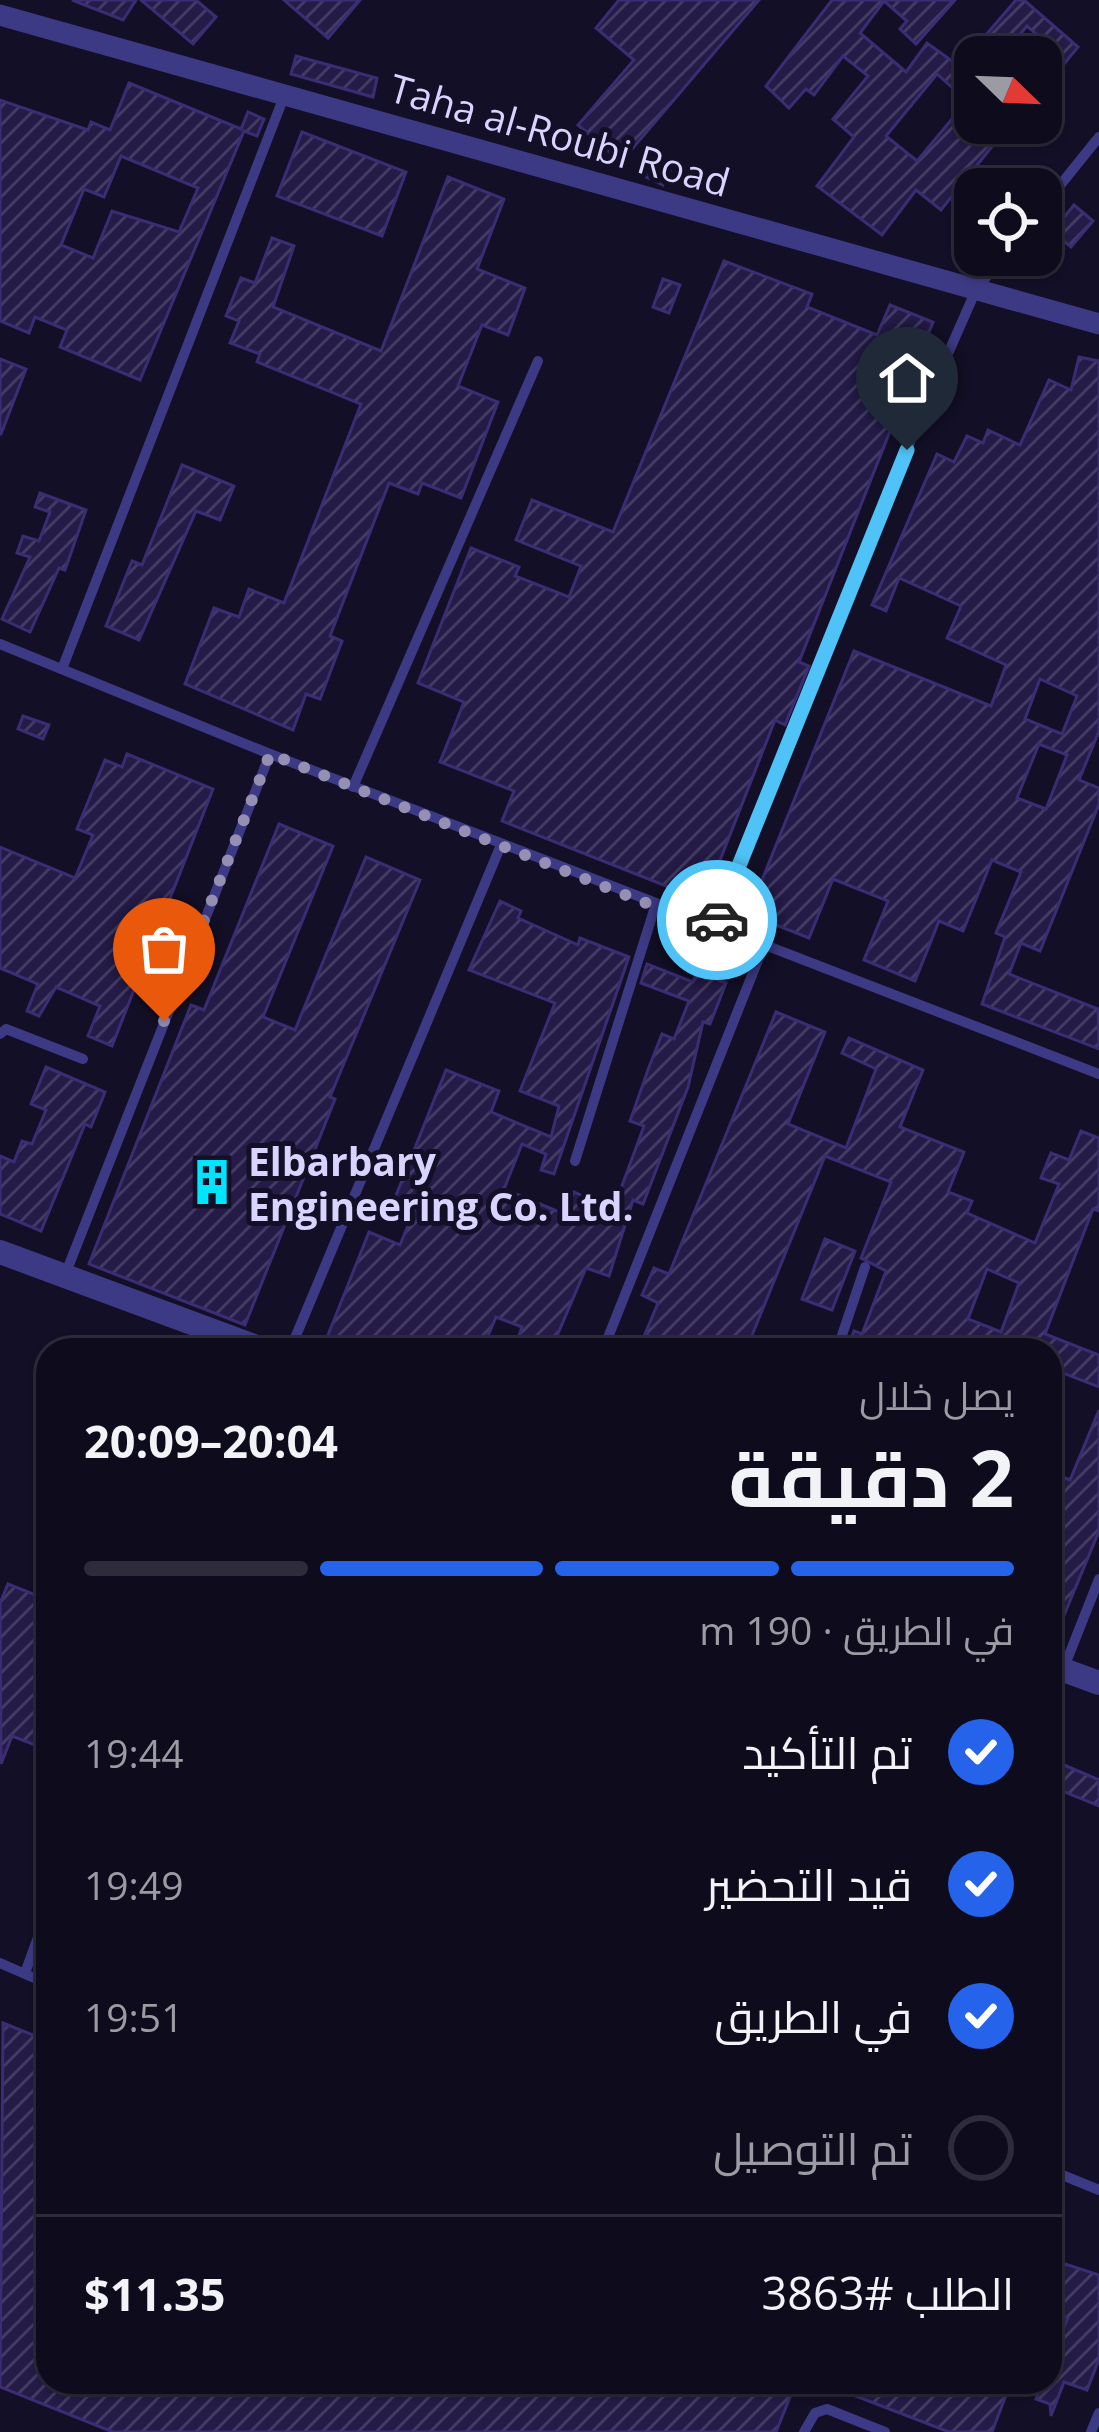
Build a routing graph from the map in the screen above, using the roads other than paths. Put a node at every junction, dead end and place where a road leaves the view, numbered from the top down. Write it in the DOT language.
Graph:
graph roads {
  1 [pos="0,15"];
  2 [pos="286,94"];
  3 [pos="1099,137"];
  4 [pos="1062,183"];
  5 [pos="987,276"];
  6 [pos="976,290"];
  7 [pos="1099,324"];
  8 [pos="538,361"];
  9 [pos="0,644"];
  10 [pos="62,669"];
  11 [pos="270,754"];
  12 [pos="353,787"];
  13 [pos="501,845"];
  14 [pos="656,907"];
  15 [pos="714,928"];
  16 [pos="764,945"];
  17 [pos="0,1034"];
  18 [pos="83,1059"];
  19 [pos="1099,1074"];
  20 [pos="575,1161"];
  21 [pos="0,1252"];
  22 [pos="865,1267"];
  23 [pos="64,1277"];
  24 [pos="232,1338"];
  25 [pos="295,1338"];
  26 [pos="608,1338"];
  27 [pos="840,1338"];
  28 [pos="1099,1579"];
  29 [pos="1062,1657"];
  30 [pos="1062,1669"];
  31 [pos="1099,1683"];
  32 [pos="36,1942"];
  33 [pos="1,1965"];
  34 [pos="25,1972"];
  35 [pos="36,1978"];
  36 [pos="1062,2175"];
  37 [pos="1099,2190"];
  38 [pos="1099,2413"];
  39 [pos="804,2432"];
  40 [pos="885,2432"];
  41 [pos="1091,2432"];
  1 -- 2 [label="street, Taha al-Roubi Road"];
  2 -- 6 [label="street, Taha al-Roubi Road"];
  2 -- 10 [label="lane"];
  3 -- 4 [label="lane"];
  5 -- 6 [label="lane"];
  6 -- 7 [label="street, Taha al-Roubi Road"];
  6 -- 15 [label="lane"];
  8 -- 12 [label="lane"];
  9 -- 10 [label="lane"];
  10 -- 11 [label="lane"];
  11 -- 12 [label="lane"];
  11 -- 23 [label="lane"];
  12 -- 13 [label="lane"];
  13 -- 14 [label="lane"];
  13 -- 25 [label="lane"];
  14 -- 15 [label="lane"];
  14 -- 20 [label="lane"];
  15 -- 16 [label="lane"];
  16 -- 19 [label="lane"];
  16 -- 26 [label="lane"];
  17 -- 18 [label="lane"];
  21 -- 23 [label="street"];
  22 -- 27 [label="lane"];
  23 -- 24 [label="street"];
  28 -- 29 [label="lane"];
  30 -- 31 [label="street"];
  32 -- 34 [label="lane"];
  33 -- 34 [label="lane"];
  34 -- 35 [label="lane"];
  36 -- 37 [label="lane"];
  38 -- 41 [label="lane"];
  39 -- 40 [label="lane"];
}
